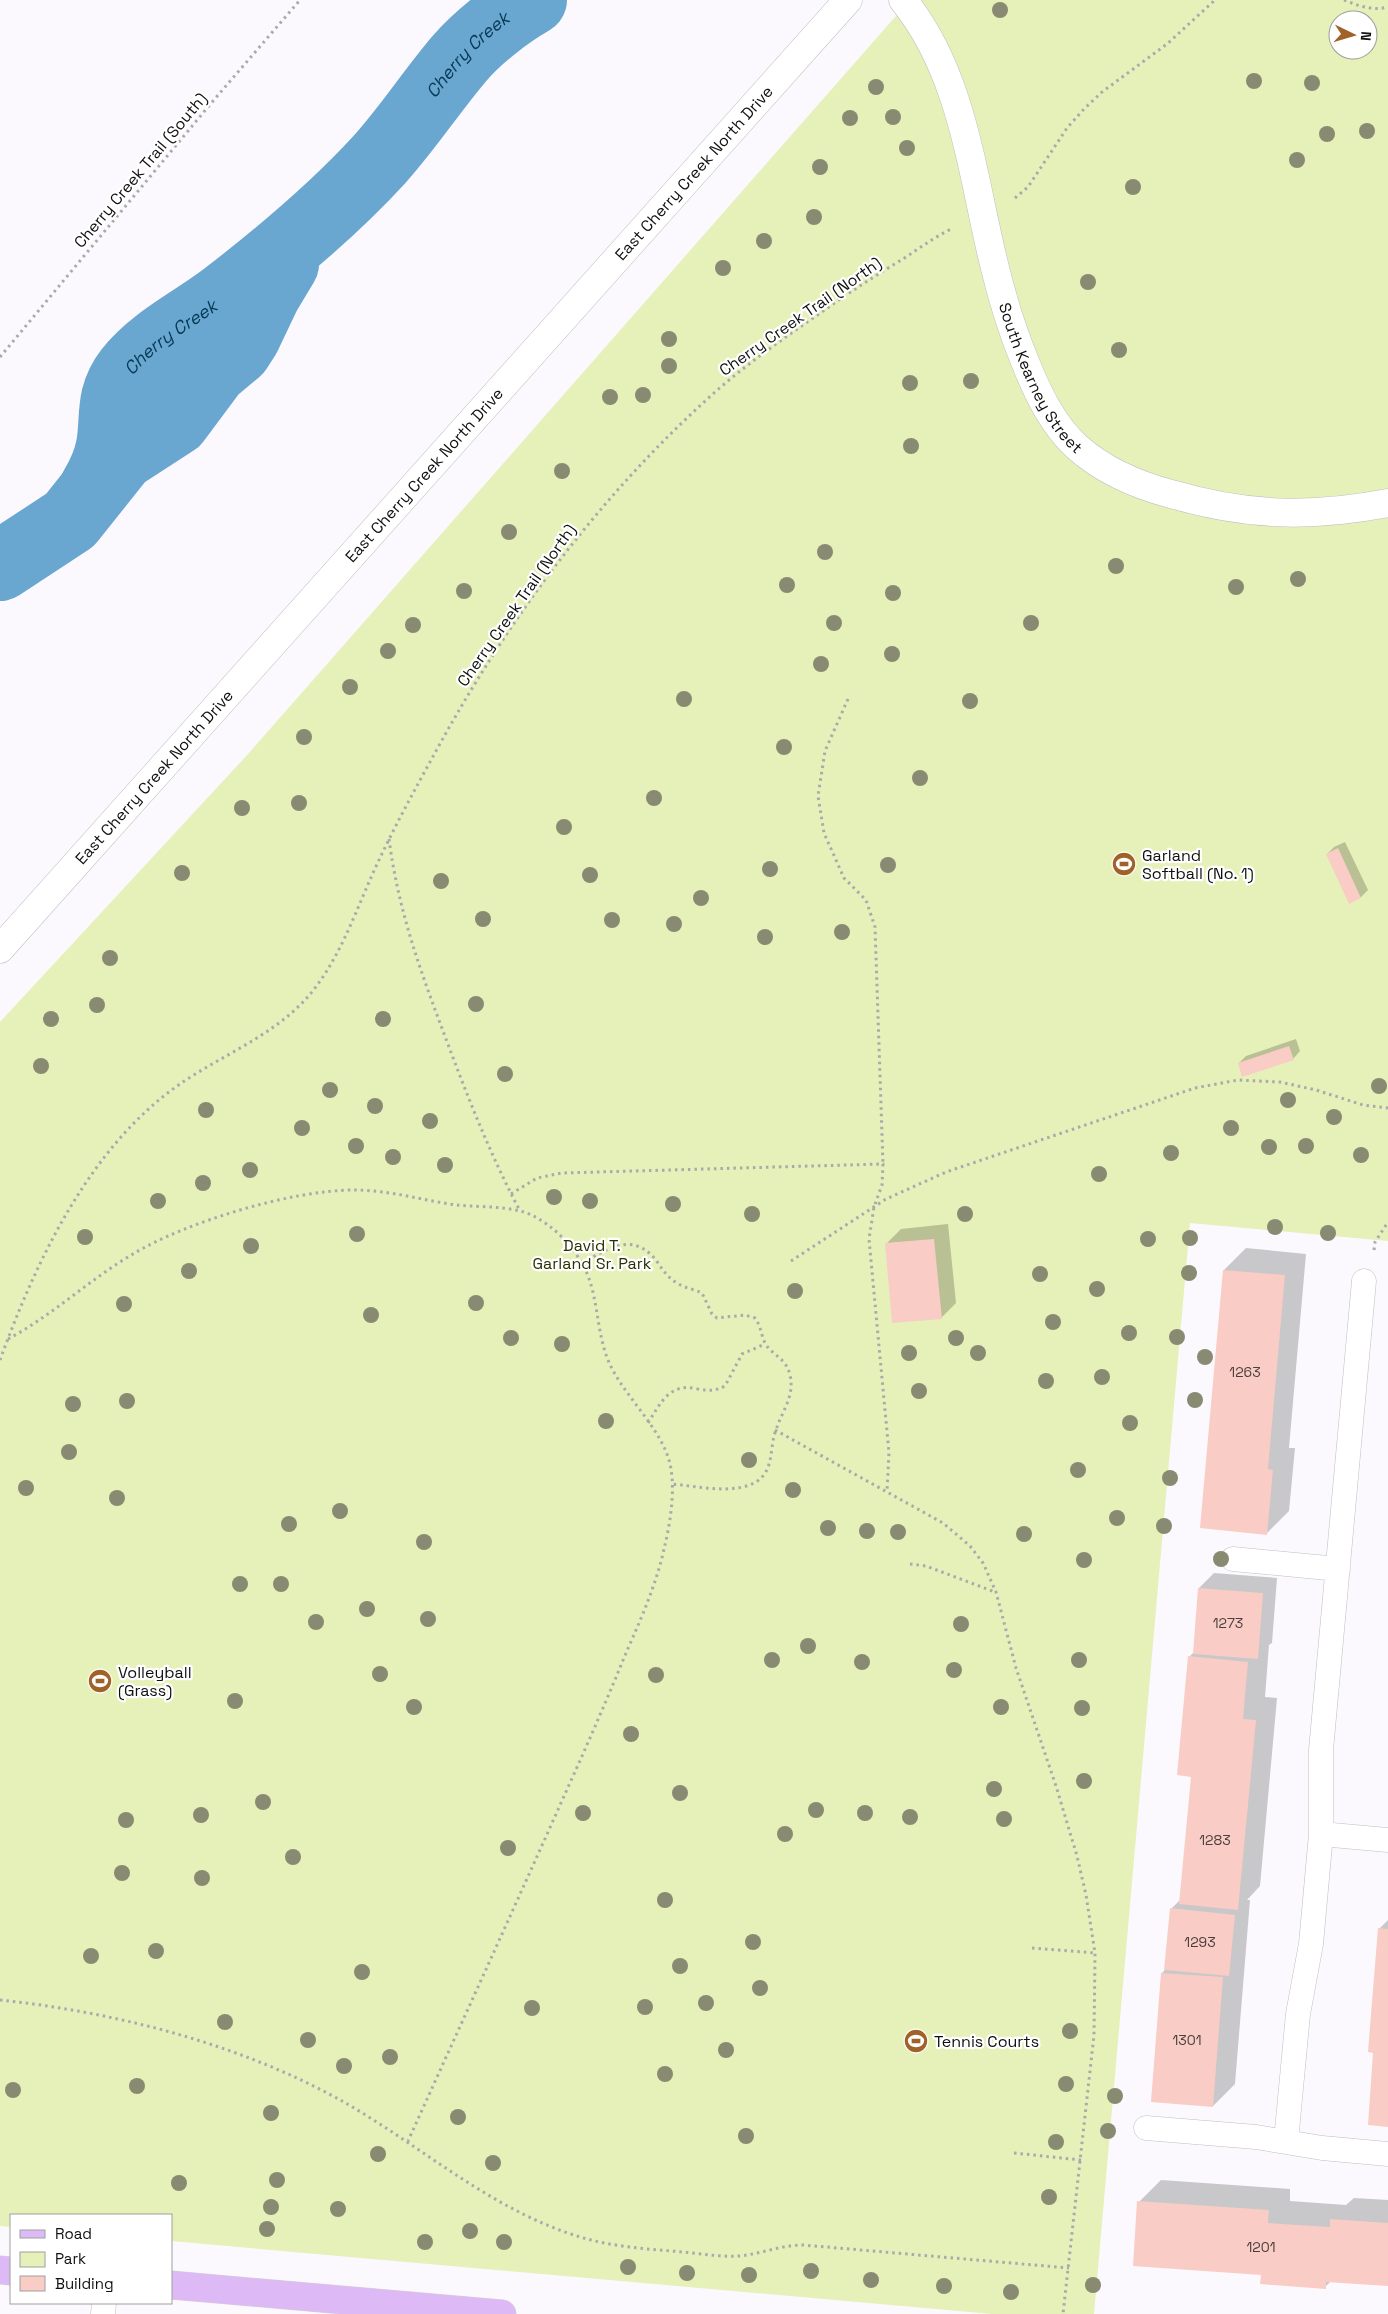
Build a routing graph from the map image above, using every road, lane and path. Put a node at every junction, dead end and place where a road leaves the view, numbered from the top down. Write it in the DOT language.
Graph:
graph roads {
  1 [pos="300,0"];
  2 [pos="848,0"];
  3 [pos="903,0"];
  4 [pos="1215,0"];
  5 [pos="1344,0"];
  6 [pos="1388,6"];
  7 [pos="983,214"];
  8 [pos="0,357"];
  9 [pos="1388,503"];
  10 [pos="848,699"];
  11 [pos="389,838"];
  12 [pos="0,949"];
  13 [pos="1388,1108"];
  14 [pos="883,1164"];
  15 [pos="511,1194"];
  16 [pos="874,1207"];
  17 [pos="521,1211"];
  18 [pos="791,1261"];
  19 [pos="582,1263"];
  20 [pos="1364,1281"];
  21 [pos="8,1340"];
  22 [pos="765,1344"];
  23 [pos="0,1360"];
  24 [pos="648,1423"];
  25 [pos="775,1430"];
  26 [pos="672,1484"];
  27 [pos="887,1491"];
  28 [pos="1233,1559"];
  29 [pos="910,1564"];
  30 [pos="1338,1569"];
  31 [pos="996,1592"];
  32 [pos="1321,1834"];
  33 [pos="1388,1840"];
  34 [pos="1032,1948"];
  35 [pos="1096,1953"];
  36 [pos="0,2000"];
  37 [pos="1146,2128"];
  38 [pos="408,2141"];
  39 [pos="1286,2142"];
  40 [pos="1014,2153"];
  41 [pos="1388,2154"];
  42 [pos="1081,2160"];
  43 [pos="1069,2268"];
  44 [pos="172,2285"];
  45 [pos="502,2314"];
  46 [pos="1063,2314"];
  1 -- 8 [label="path, Cherry Creek Trail (South)"];
  2 -- 12 [label="street, East Cherry Creek North Drive"];
  3 -- 7 [label="street, South Kearney Street"];
  4 -- 7 [label="path, Cherry Creek Trail (North)"];
  5 -- 6 [label="path"];
  7 -- 9 [label="street, South Kearney Street"];
  7 -- 11 [label="path, Cherry Creek Trail (North)"];
  10 -- 14 [label="path"];
  11 -- 15 [label="path"];
  11 -- 21 [label="path, Cherry Creek Trail (North)"];
  13 -- 16 [label="path"];
  14 -- 15 [label="path"];
  14 -- 16 [label="path"];
  15 -- 17 [label="path"];
  16 -- 18 [label="path"];
  16 -- 27 [label="path"];
  17 -- 19 [label="path"];
  17 -- 21 [label="path"];
  19 -- 22 [label="path"];
  19 -- 24 [label="path"];
  20 -- 30 [label="lane"];
  21 -- 23 [label="path, Cherry Creek Trail (North)"];
  22 -- 24 [label="path"];
  22 -- 25 [label="path"];
  24 -- 26 [label="path"];
  25 -- 26 [label="path"];
  25 -- 27 [label="path"];
  26 -- 38 [label="path"];
  27 -- 31 [label="path"];
  28 -- 30 [label="lane"];
  29 -- 31 [label="path"];
  30 -- 32 [label="lane"];
  31 -- 35 [label="path"];
  32 -- 33 [label="lane"];
  32 -- 39 [label="lane"];
  34 -- 35 [label="path"];
  35 -- 42 [label="path"];
  36 -- 38 [label="path"];
  37 -- 39 [label="lane"];
  38 -- 43 [label="path"];
  39 -- 41 [label="lane"];
  40 -- 42 [label="path"];
  42 -- 43 [label="path"];
  43 -- 46 [label="path"];
  44 -- 45 [label="main road"];
}
